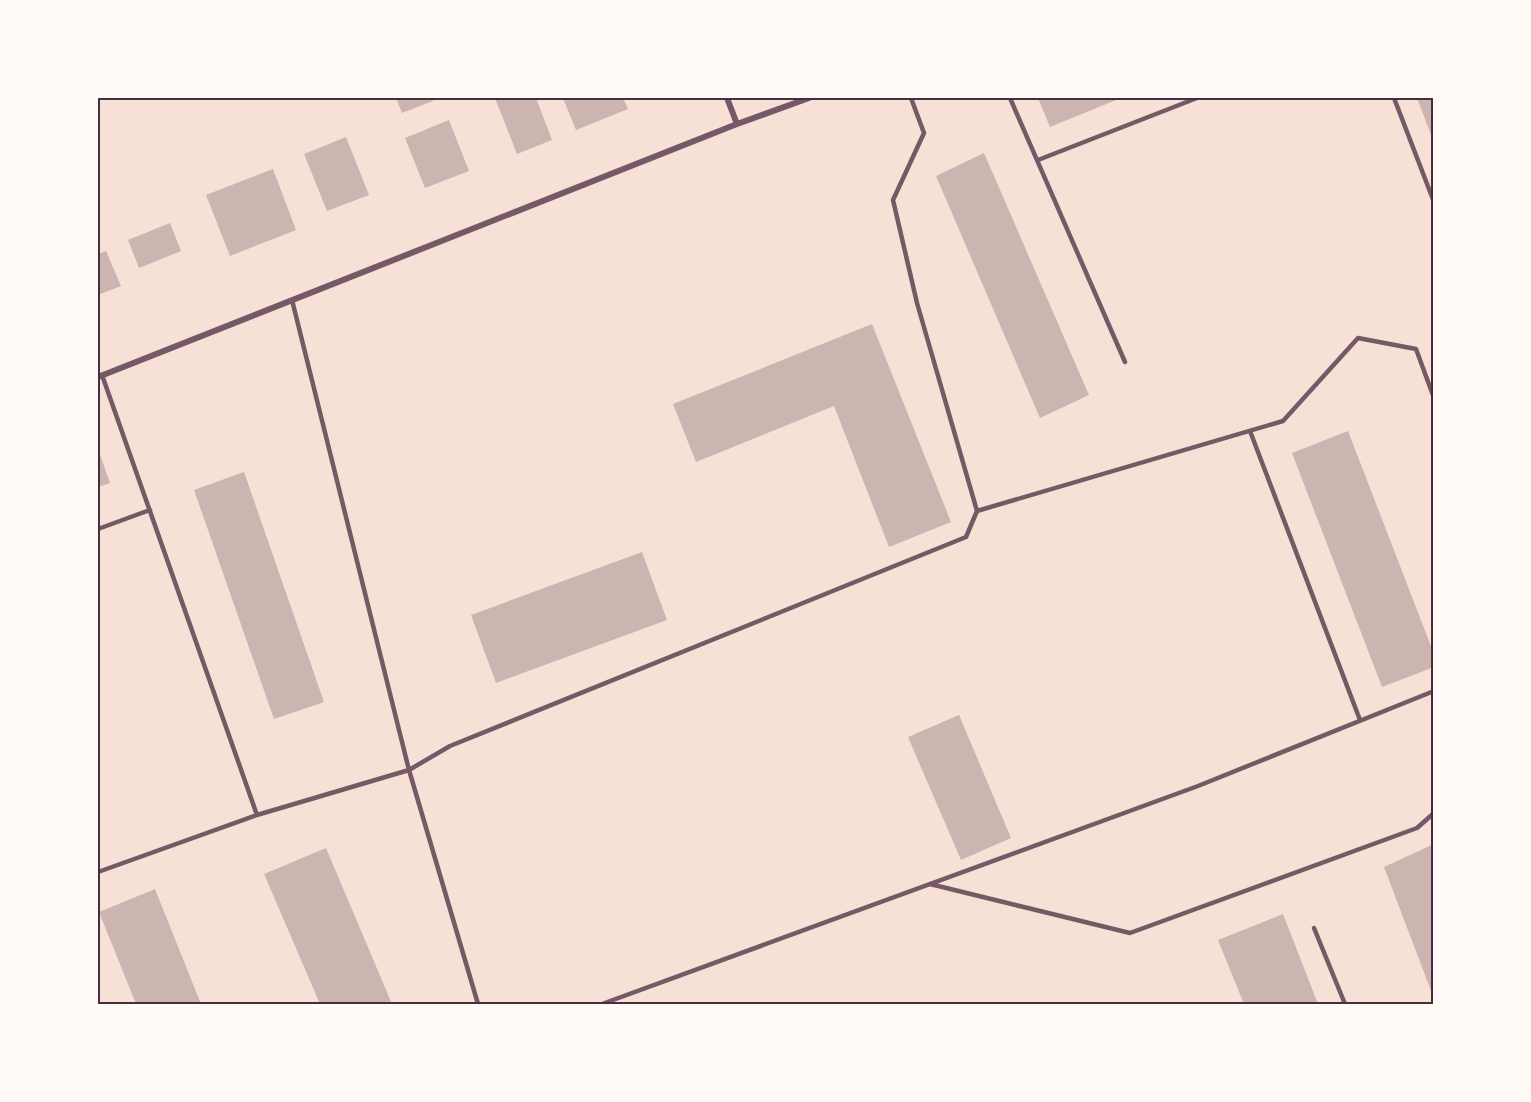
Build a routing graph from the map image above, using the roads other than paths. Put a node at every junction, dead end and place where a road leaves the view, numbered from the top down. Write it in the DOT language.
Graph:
graph roads {
  1 [pos="728,98"];
  2 [pos="809,98"];
  3 [pos="911,98"];
  4 [pos="1010,98"];
  5 [pos="1197,98"];
  6 [pos="1394,98"];
  7 [pos="736,124"];
  8 [pos="1038,160"];
  9 [pos="1434,202"];
  10 [pos="292,300"];
  11 [pos="1125,362"];
  12 [pos="100,376"];
  13 [pos="1434,398"];
  14 [pos="1250,430"];
  15 [pos="150,510"];
  16 [pos="976,511"];
  17 [pos="98,529"];
  18 [pos="1434,691"];
  19 [pos="1360,720"];
  20 [pos="409,770"];
  21 [pos="1434,813"];
  22 [pos="257,815"];
  23 [pos="98,872"];
  24 [pos="930,884"];
  25 [pos="1314,928"];
  26 [pos="478,1005"];
  27 [pos="602,1005"];
  28 [pos="1345,1005"];
  1 -- 7 [label="street"];
  2 -- 7 [label="street"];
  3 -- 16 [label="lane"];
  4 -- 8 [label="lane"];
  5 -- 8 [label="lane"];
  6 -- 9 [label="lane"];
  7 -- 10 [label="street"];
  8 -- 11 [label="lane"];
  10 -- 12 [label="street"];
  10 -- 20 [label="lane"];
  12 -- 15 [label="lane"];
  13 -- 14 [label="lane"];
  14 -- 16 [label="lane"];
  14 -- 19 [label="lane"];
  15 -- 17 [label="lane"];
  15 -- 22 [label="lane"];
  16 -- 20 [label="lane"];
  18 -- 19 [label="lane"];
  19 -- 24 [label="lane"];
  20 -- 22 [label="lane"];
  20 -- 26 [label="lane"];
  21 -- 24 [label="lane"];
  22 -- 23 [label="lane"];
  24 -- 27 [label="lane"];
  25 -- 28 [label="lane"];
}
